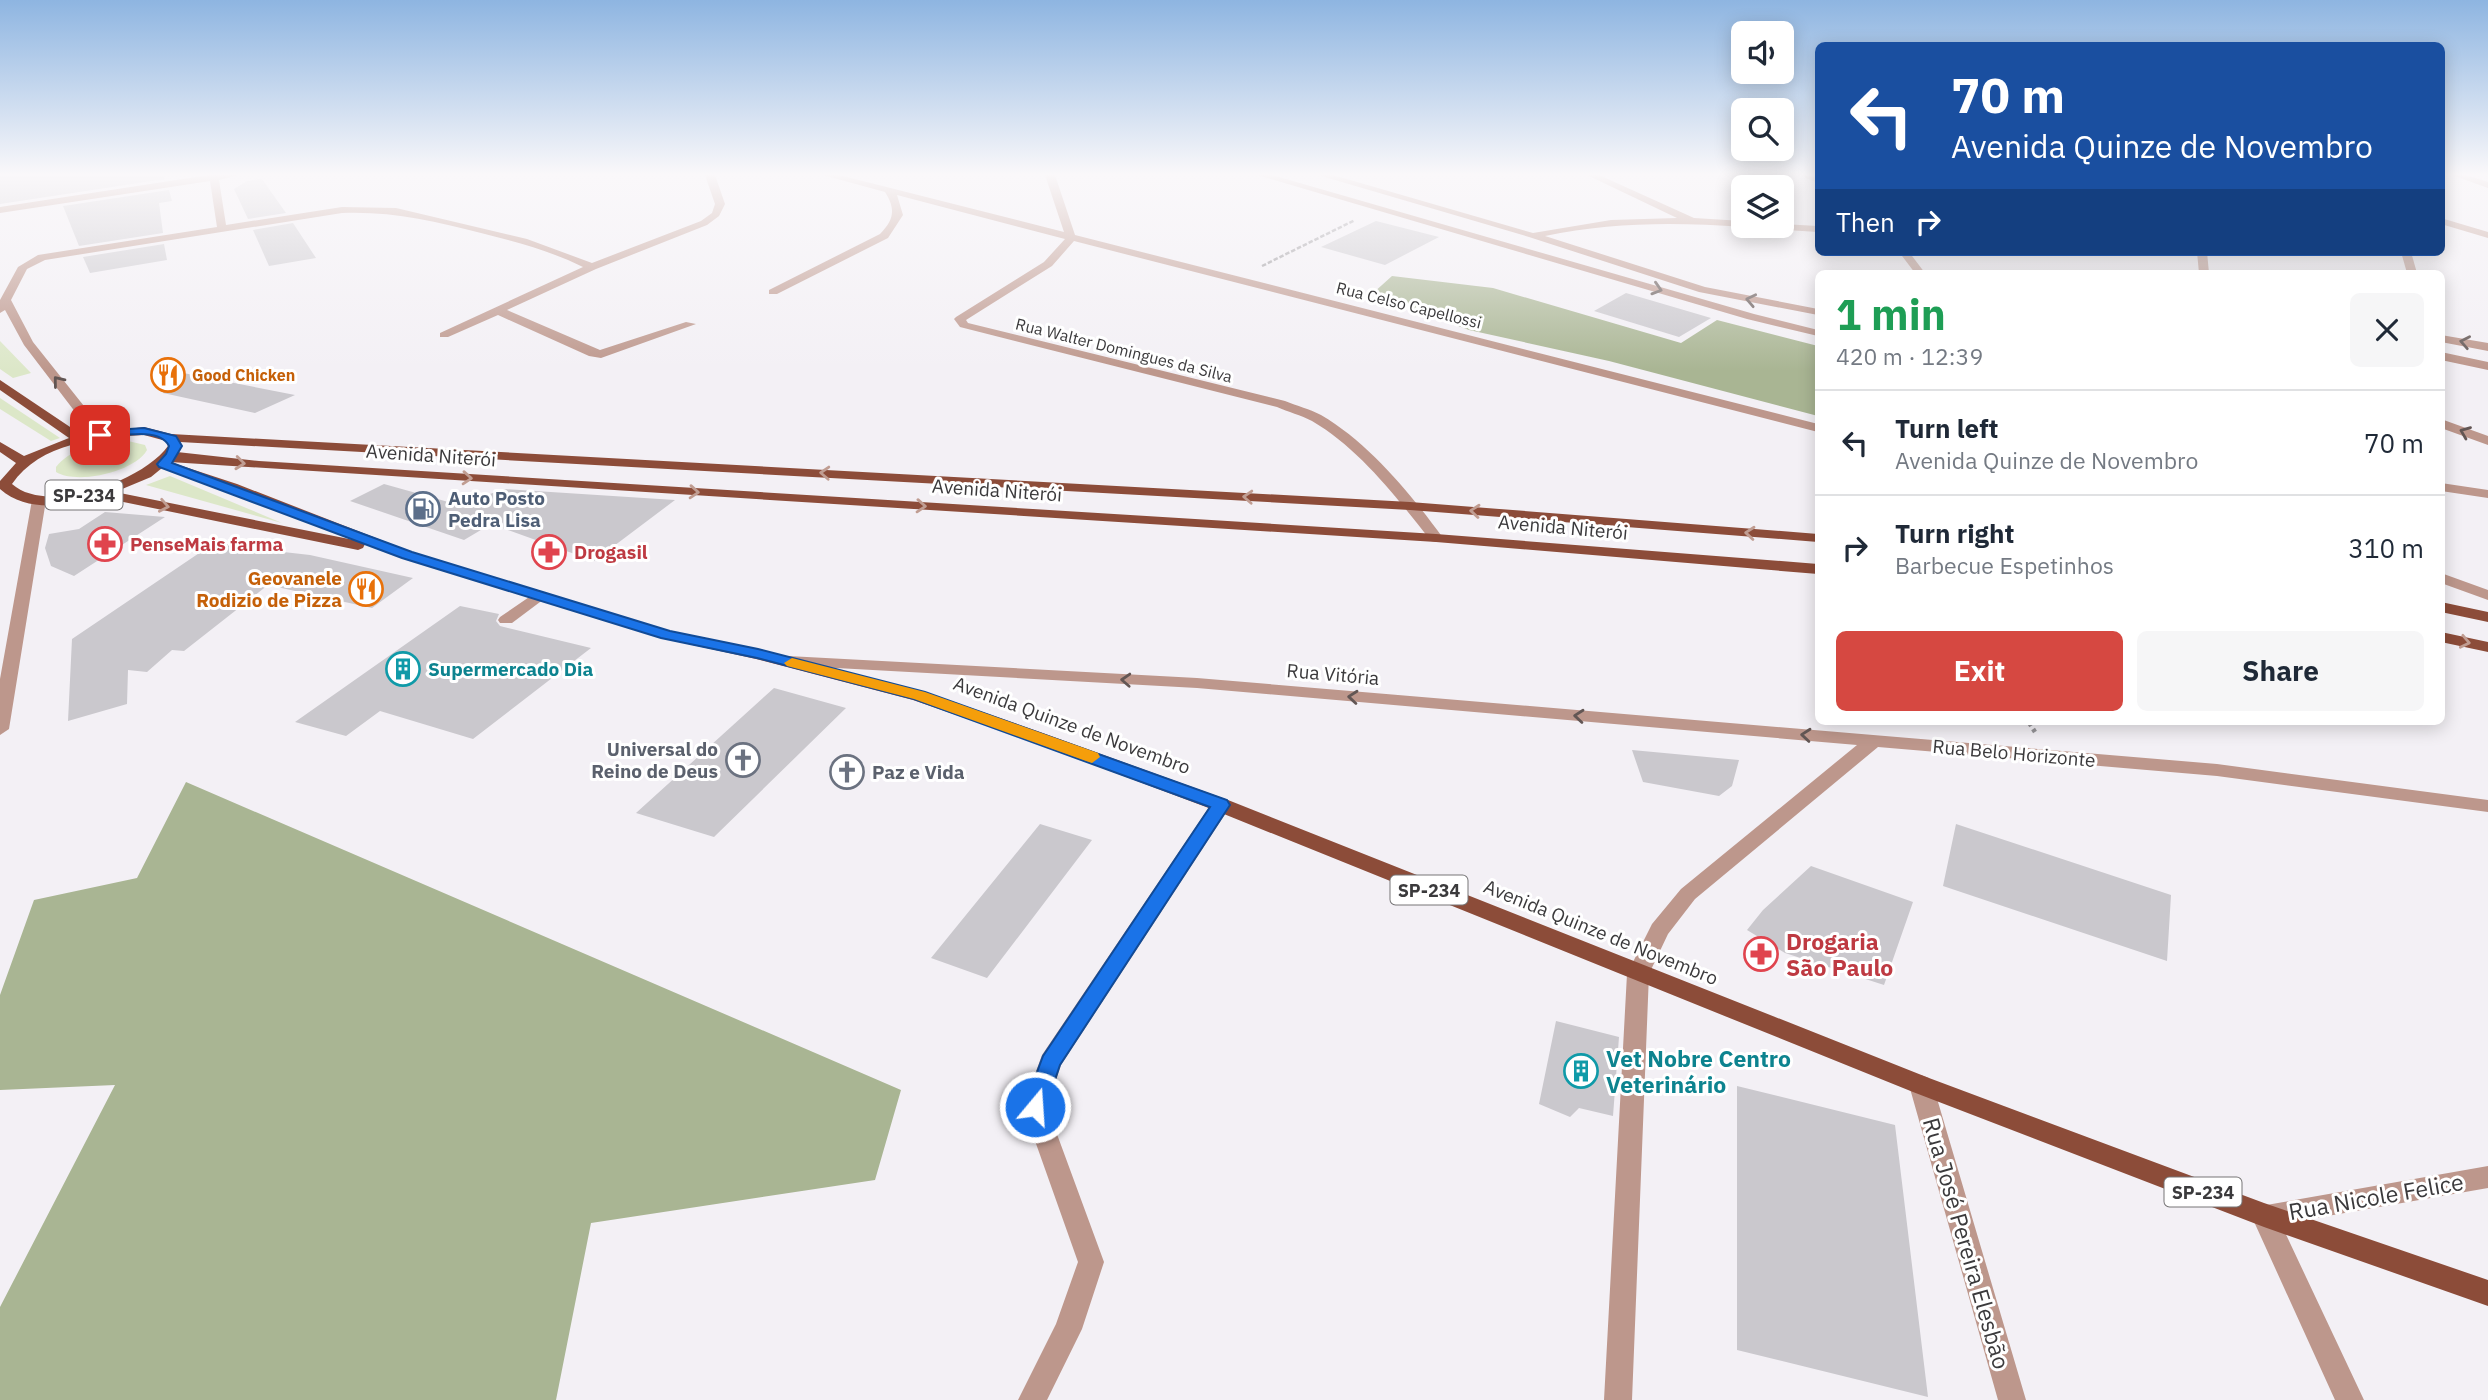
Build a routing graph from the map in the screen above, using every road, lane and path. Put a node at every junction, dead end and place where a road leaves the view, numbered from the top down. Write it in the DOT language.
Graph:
graph roads {
  1 [pos="146,240"];
  2 [pos="522,240"];
  3 [pos="664,240"];
  4 [pos="876,240"];
  5 [pos="1069,240"];
  6 [pos="1080,240"];
  7 [pos="1314,240"];
  8 [pos="1492,240"];
  9 [pos="1502,240"];
  10 [pos="1539,240"];
  11 [pos="1548,240"];
  12 [pos="1509,245"];
  13 [pos="1907,256"];
  14 [pos="592,267"];
  15 [pos="1918,270"];
  16 [pos="1236,279"];
  17 [pos="773,292"];
  18 [pos="2,305"];
  19 [pos="497,310"];
  20 [pos="1815,311"];
  21 [pos="690,324"];
  22 [pos="1815,332"];
  23 [pos="444,335"];
  24 [pos="2445,339"];
  25 [pos="2488,347"];
  26 [pos="2445,354"];
  27 [pos="2488,366"];
  28 [pos="0,384"];
  29 [pos="2445,425"];
  30 [pos="1815,427"];
  31 [pos="100,435"];
  32 [pos="171,438"];
  33 [pos="80,439"];
  34 [pos="2488,441"];
  35 [pos="0,446"];
  36 [pos="396,449"];
  37 [pos="168,460"];
  38 [pos="24,462"];
  39 [pos="363,472"];
  40 [pos="2,485"];
  41 [pos="2445,489"];
  42 [pos="97,493"];
  43 [pos="2488,494"];
  44 [pos="39,500"];
  45 [pos="1410,506"];
  46 [pos="1436,538"];
  47 [pos="1815,538"];
  48 [pos="407,555"];
  49 [pos="1815,569"];
  50 [pos="2445,579"];
  51 [pos="2488,595"];
  52 [pos="538,596"];
  53 [pos="2445,608"];
  54 [pos="2488,617"];
  55 [pos="506,620"];
  56 [pos="2445,638"];
  57 [pos="2488,648"];
  58 [pos="787,661"];
  59 [pos="0,729"];
  60 [pos="1874,741"];
  61 [pos="1221,805"];
  62 [pos="2488,806"];
  63 [pos="1638,974"];
  64 [pos="1921,1086"];
  65 [pos="2488,1177"];
  66 [pos="2264,1215"];
  67 [pos="2488,1293"];
  68 [pos="1032,1400"];
  69 [pos="1618,1400"];
  70 [pos="2012,1400"];
  71 [pos="2350,1400"];
  1 -- 18 [label="street"];
  2 -- 14 [label="street"];
  3 -- 14 [label="street"];
  4 -- 17 [label="street"];
  5 -- 45 [label="street, Rua Walter Domingues da Silva"];
  6 -- 16 [label="street, Rua Celso Capellossi"];
  7 -- 16 [label="path"];
  8 -- 12 [label="street"];
  9 -- 12 [label="street"];
  10 -- 12 [label="street"];
  20 -- 11 [label="street, one-way"];
  12 -- 22 [label="street, one-way"];
  13 -- 15 [label="street"];
  14 -- 19 [label="street"];
  16 -- 30 [label="street, Rua Celso Capellossi"];
  31 -- 18 [label="street, one-way"];
  19 -- 21 [label="street"];
  19 -- 23 [label="street"];
  25 -- 24 [label="street, one-way"];
  26 -- 27 [label="street"];
  28 -- 33 [label="main road"];
  34 -- 29 [label="street, one-way"];
  31 -- 32 [label="main road, SP-234"];
  31 -- 33 [label="main road, SP-234"];
  32 -- 36 [label="main road, Avenida Niterói"];
  32 -- 37 [label="main road"];
  33 -- 38 [label="main road, SP-234"];
  35 -- 38 [label="main road, SP-234"];
  36 -- 39 [label="main road"];
  45 -- 36 [label="main road, Avenida Niterói, one-way"];
  37 -- 39 [label="main road, Avenida Niterói, one-way"];
  37 -- 42 [label="main road, SP-234"];
  37 -- 48 [label="main road, Avenida Quinze de Novembro / SP-234"];
  38 -- 40 [label="main road, SP-234"];
  39 -- 46 [label="main road, Avenida Niterói, one-way"];
  40 -- 44 [label="main road, SP-234"];
  41 -- 43 [label="street"];
  42 -- 44 [label="main road, SP-234"];
  42 -- 48 [label="main road, Avenida Quinze de Novembro / SP-234, one-way"];
  44 -- 59 [label="street"];
  45 -- 46 [label="street, Rua Walter Domingues da Silva"];
  47 -- 45 [label="main road, Avenida Niterói, one-way"];
  46 -- 49 [label="main road, Avenida Niterói"];
  48 -- 52 [label="main road, Avenida Quinze de Novembro / SP-234"];
  50 -- 51 [label="street"];
  52 -- 55 [label="street"];
  52 -- 58 [label="main road, Avenida Quinze de Novembro / SP-234"];
  53 -- 54 [label="main road"];
  56 -- 57 [label="main road, one-way"];
  60 -- 58 [label="street, Rua Vitória, one-way"];
  58 -- 61 [label="main road, Avenida Quinze de Novembro / SP-234"];
  60 -- 62 [label="street, Rua Belo Horizonte"];
  60 -- 63 [label="street"];
  61 -- 63 [label="main road, Avenida Quinze de Novembro / SP-234"];
  61 -- 68 [label="street"];
  63 -- 64 [label="main road, Avenida Quinze de Novembro / SP-234"];
  63 -- 69 [label="street"];
  64 -- 66 [label="main road, Avenida Quinze de Novembro / SP-234"];
  64 -- 70 [label="street, Rua José Pereira Elesbão"];
  65 -- 66 [label="street, Rua Nicole Felice"];
  66 -- 67 [label="main road, Avenida Quinze de Novembro / SP-234"];
  66 -- 71 [label="street"];
}
